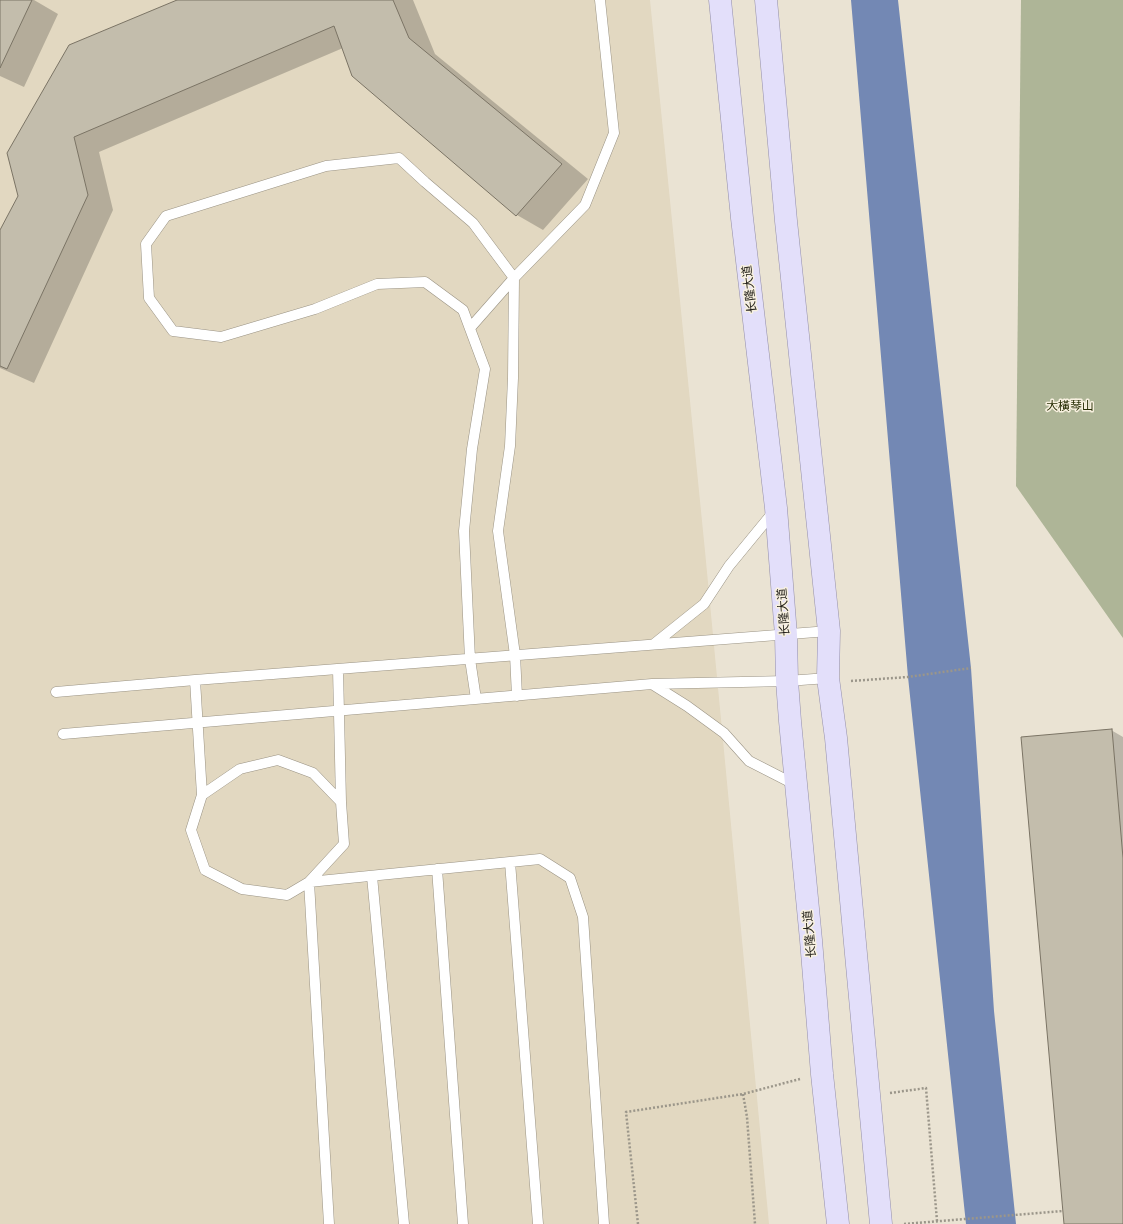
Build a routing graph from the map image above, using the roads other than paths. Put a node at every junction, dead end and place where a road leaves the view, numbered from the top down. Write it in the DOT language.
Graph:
graph roads {
  1 [pos="600,0"];
  2 [pos="720,0"];
  3 [pos="766,0"];
  4 [pos="514,278"];
  5 [pos="470,328"];
  6 [pos="776,508"];
  7 [pos="829,631"];
  8 [pos="786,635"];
  9 [pos="654,644"];
  10 [pos="515,655"];
  11 [pos="470,659"];
  12 [pos="338,669"];
  13 [pos="195,680"];
  14 [pos="828,680"];
  15 [pos="787,681"];
  16 [pos="652,684"];
  17 [pos="56,692"];
  18 [pos="517,696"];
  19 [pos="476,699"];
  20 [pos="339,711"];
  21 [pos="198,723"];
  22 [pos="63,734"];
  23 [pos="796,785"];
  24 [pos="202,795"];
  25 [pos="341,802"];
  26 [pos="510,862"];
  27 [pos="437,869"];
  28 [pos="372,876"];
  29 [pos="309,882"];
  30 [pos="329,1224"];
  31 [pos="404,1224"];
  32 [pos="463,1224"];
  33 [pos="538,1224"];
  34 [pos="604,1224"];
  35 [pos="838,1224"];
  36 [pos="880,1224"];
  1 -- 4 [label="lane"];
  2 -- 6 [label="main road, 长隆大道"];
  3 -- 7 [label="main road"];
  4 -- 5 [label="lane"];
  4 -- 5 [label="lane"];
  4 -- 10 [label="lane"];
  5 -- 11 [label="lane"];
  6 -- 8 [label="main road, 长隆大道"];
  6 -- 9 [label="lane"];
  7 -- 8 [label="lane"];
  7 -- 14 [label="main road"];
  8 -- 9 [label="lane"];
  8 -- 15 [label="main road, 长隆大道"];
  9 -- 10 [label="lane"];
  10 -- 11 [label="lane"];
  10 -- 18 [label="lane"];
  11 -- 12 [label="lane"];
  11 -- 19 [label="lane"];
  12 -- 13 [label="lane"];
  12 -- 20 [label="lane"];
  13 -- 17 [label="lane"];
  13 -- 21 [label="lane"];
  14 -- 15 [label="lane"];
  14 -- 36 [label="main road"];
  15 -- 16 [label="lane"];
  15 -- 23 [label="main road, 长隆大道"];
  16 -- 18 [label="lane"];
  16 -- 23 [label="lane"];
  18 -- 19 [label="lane"];
  19 -- 20 [label="lane"];
  20 -- 21 [label="lane"];
  20 -- 25 [label="lane"];
  21 -- 22 [label="lane"];
  21 -- 24 [label="lane"];
  23 -- 35 [label="main road, 长隆大道"];
  24 -- 25 [label="lane"];
  24 -- 29 [label="lane"];
  25 -- 29 [label="lane"];
  26 -- 27 [label="lane"];
  26 -- 33 [label="lane"];
  26 -- 34 [label="lane"];
  27 -- 28 [label="lane"];
  27 -- 32 [label="lane"];
  28 -- 29 [label="lane"];
  28 -- 31 [label="lane"];
  29 -- 30 [label="lane"];
}
